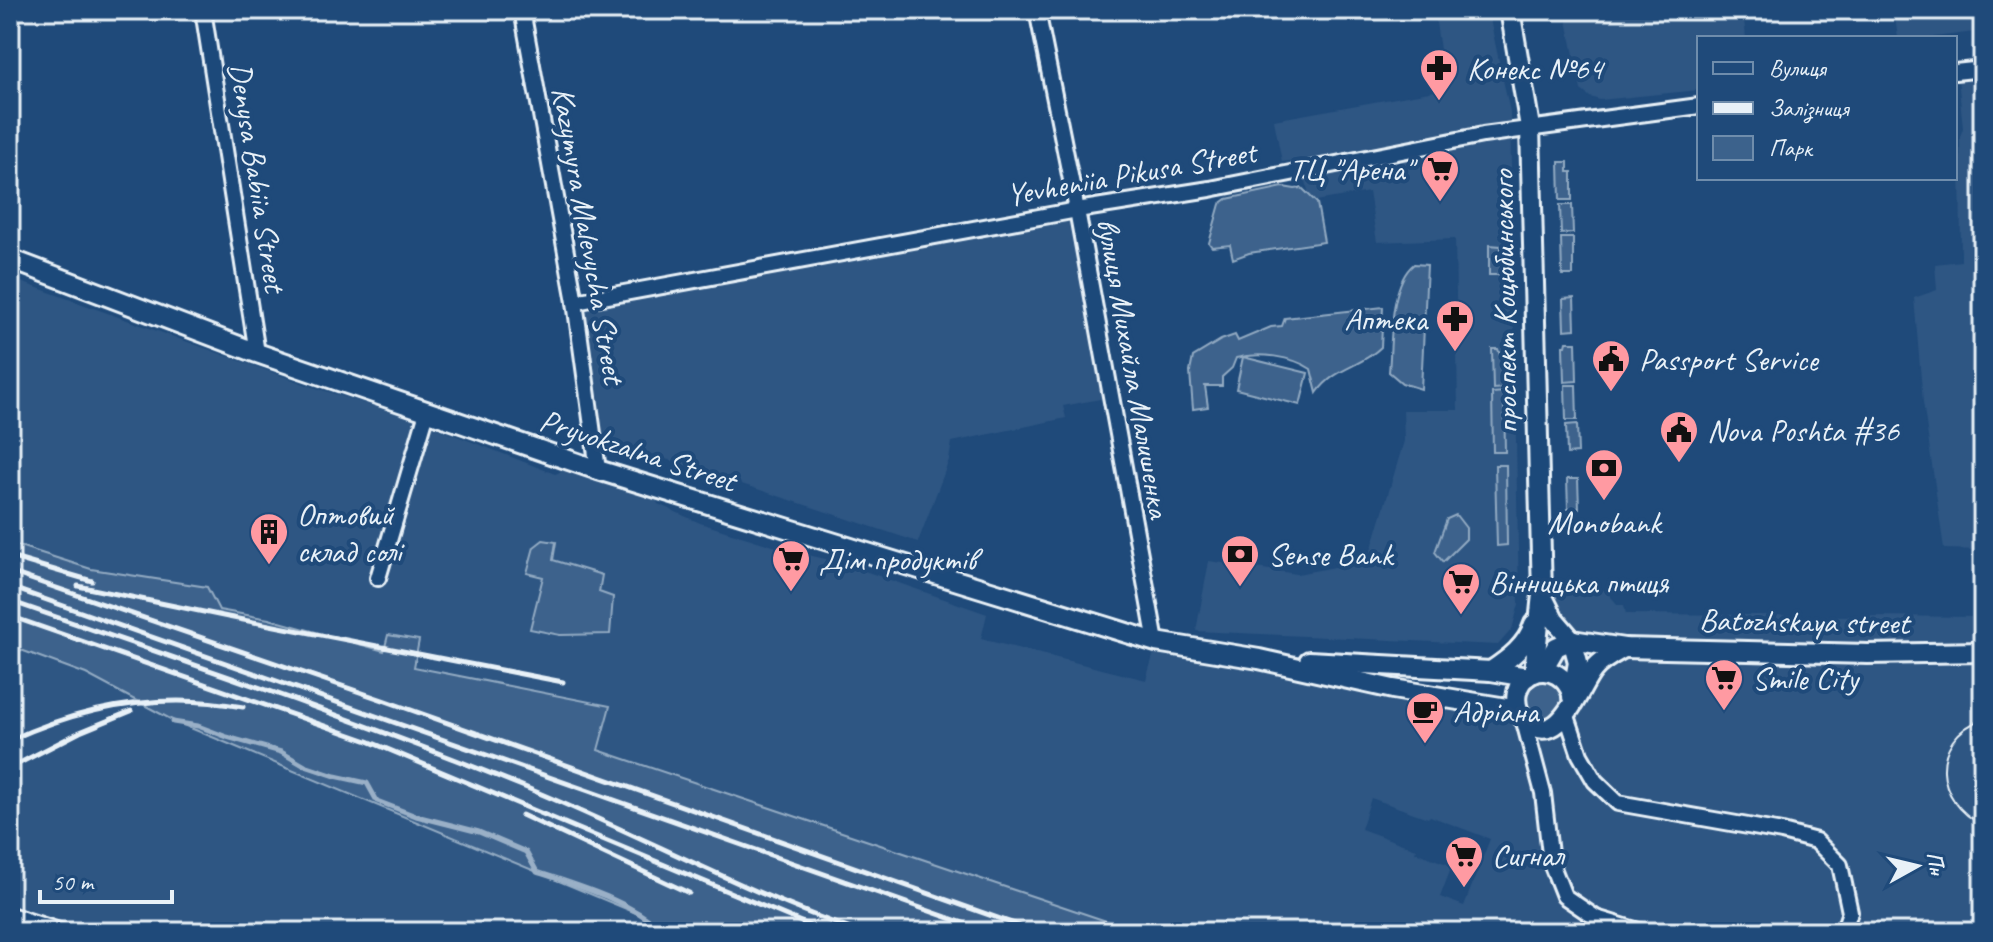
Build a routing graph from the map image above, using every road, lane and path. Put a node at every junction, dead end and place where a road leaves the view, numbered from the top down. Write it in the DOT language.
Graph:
graph roads {
  1 [pos="203,10"];
  2 [pos="522,10"];
  3 [pos="1037,10"];
  4 [pos="1510,10"];
  5 [pos="1983,69"];
  6 [pos="1957,72"];
  7 [pos="1697,106"];
  8 [pos="1530,127"];
  9 [pos="1077,210"];
  10 [pos="10,259"];
  11 [pos="575,302"];
  12 [pos="257,353"];
  13 [pos="427,412"];
  14 [pos="598,470"];
  15 [pos="378,578"];
  16 [pos="1542,594"];
  17 [pos="1572,640"];
  18 [pos="1156,642"];
  19 [pos="1624,648"];
  20 [pos="1983,652"];
  21 [pos="1259,659"];
  22 [pos="1491,671"];
  23 [pos="1534,673"];
  24 [pos="1570,705"];
  25 [pos="1520,714"];
  26 [pos="10,915"];
  27 [pos="62,932"];
  28 [pos="1642,932"];
  29 [pos="1843,932"];
  1 -- 12 [label="street, Denysa Babiia Street"];
  2 -- 11 [label="street, Kazymyra Malevycha Street"];
  3 -- 9 [label="street, вулиця Михайла Малишенка"];
  4 -- 8 [label="main road, проспект Коцюбинського"];
  5 -- 6 [label="street"];
  7 -- 8 [label="street, Yevheniia Pikusa Street"];
  8 -- 9 [label="street, Yevheniia Pikusa Street"];
  8 -- 16 [label="main road, проспект Коцюбинського"];
  9 -- 11 [label="street, Yevheniia Pikusa Street"];
  9 -- 18 [label="street, вулиця Михайла Малишенка"];
  10 -- 12 [label="main road, Pryvokzalna Street"];
  11 -- 14 [label="street, Kazymyra Malevycha Street"];
  12 -- 13 [label="main road, Pryvokzalna Street"];
  13 -- 14 [label="main road, Pryvokzalna Street"];
  13 -- 15 [label="street"];
  14 -- 18 [label="main road, Pryvokzalna Street"];
  16 -- 17 [label="main road"];
  16 -- 22 [label="main road"];
  16 -- 23 [label="main road"];
  17 -- 19 [label="main road, Batozhskaya street"];
  17 -- 23 [label="main road"];
  17 -- 24 [label="main road"];
  18 -- 21 [label="main road, Pryvokzalna Street"];
  19 -- 20 [label="main road, Batozhskaya street"];
  19 -- 24 [label="main road"];
  21 -- 22 [label="main road"];
  21 -- 25 [label="main road"];
  22 -- 23 [label="main road"];
  23 -- 24 [label="main road"];
  23 -- 25 [label="main road"];
  24 -- 25 [label="main road"];
  24 -- 29 [label="street"];
  25 -- 28 [label="street"];
  26 -- 27 [label="street"];
}
